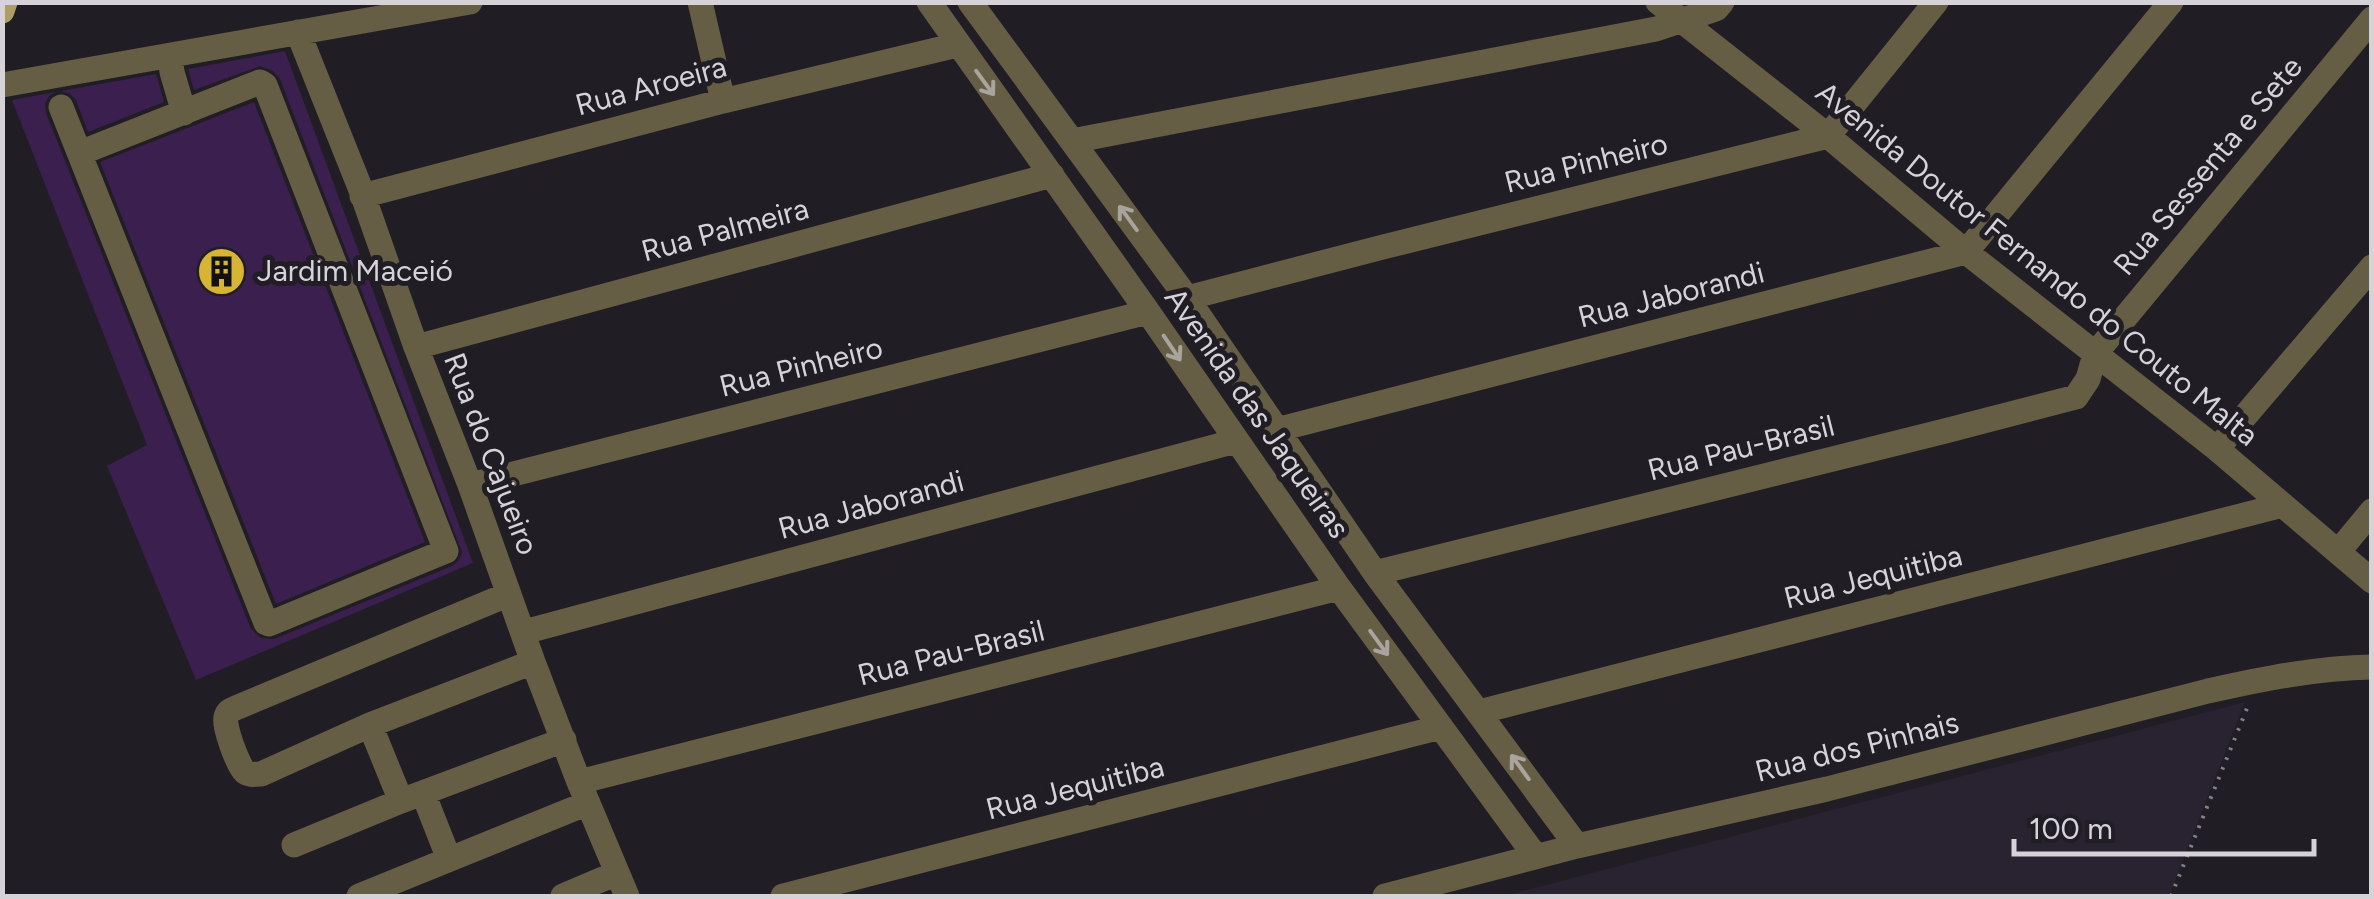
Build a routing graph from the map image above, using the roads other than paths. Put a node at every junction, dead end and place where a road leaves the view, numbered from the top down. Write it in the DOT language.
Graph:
graph roads {
  1 [pos="5,2"];
  2 [pos="470,2"];
  3 [pos="700,2"];
  4 [pos="929,2"];
  5 [pos="970,2"];
  6 [pos="1658,2"];
  7 [pos="1722,2"];
  8 [pos="1936,2"];
  9 [pos="2171,2"];
  10 [pos="2,12"];
  11 [pos="2372,19"];
  12 [pos="1682,21"];
  13 [pos="298,32"];
  14 [pos="957,45"];
  15 [pos="171,64"];
  16 [pos="2,85"];
  17 [pos="723,100"];
  18 [pos="62,107"];
  19 [pos="184,112"];
  20 [pos="1828,136"];
  21 [pos="1072,142"];
  22 [pos="80,153"];
  23 [pos="1052,175"];
  24 [pos="362,196"];
  25 [pos="1966,252"];
  26 [pos="2372,267"];
  27 [pos="1187,298"];
  28 [pos="1148,312"];
  29 [pos="416,346"];
  30 [pos="2095,354"];
  31 [pos="1276,430"];
  32 [pos="1236,441"];
  33 [pos="2216,449"];
  34 [pos="1305,472"];
  35 [pos="470,486"];
  36 [pos="1279,502"];
  37 [pos="2284,505"];
  38 [pos="2372,511"];
  39 [pos="2338,552"];
  40 [pos="1376,573"];
  41 [pos="2372,581"];
  42 [pos="1339,588"];
  43 [pos="509,594"];
  44 [pos="524,632"];
  45 [pos="533,662"];
  46 [pos="2359,667"];
  47 [pos="2372,684"];
  48 [pos="1480,712"];
  49 [pos="370,725"];
  50 [pos="1441,727"];
  51 [pos="564,740"];
  52 [pos="584,792"];
  53 [pos="412,797"];
  54 [pos="294,845"];
  55 [pos="1577,846"];
  56 [pos="1536,857"];
  57 [pos="449,859"];
  58 [pos="622,885"];
  59 [pos="359,896"];
  60 [pos="562,896"];
  61 [pos="783,896"];
  62 [pos="1384,896"];
  1 -- 10 [label="main road"];
  2 -- 13 [label="street"];
  3 -- 17 [label="street"];
  4 -- 14 [label="street, Avenida das Jaqueiras"];
  5 -- 21 [label="street, Avenida das Jaqueiras"];
  6 -- 12 [label="street, Avenida Doutor Fernando do Couto Malta"];
  7 -- 12 [label="street"];
  8 -- 20 [label="street"];
  9 -- 25 [label="street"];
  11 -- 30 [label="street, Rua Sessenta e Sete"];
  12 -- 20 [label="street, Avenida Doutor Fernando do Couto Malta"];
  12 -- 21 [label="street"];
  13 -- 15 [label="street"];
  13 -- 24 [label="street, Rua do Cajueiro"];
  14 -- 17 [label="street, Rua Aroeira"];
  14 -- 23 [label="street, Avenida das Jaqueiras, one-way"];
  15 -- 16 [label="street"];
  15 -- 19 [label="street"];
  17 -- 24 [label="street, Rua Aroeira"];
  18 -- 22 [label="street"];
  19 -- 22 [label="street"];
  19 -- 22 [label="street"];
  20 -- 25 [label="street, Avenida Doutor Fernando do Couto Malta"];
  20 -- 27 [label="street, Rua Pinheiro"];
  27 -- 21 [label="street, Avenida das Jaqueiras, one-way"];
  23 -- 28 [label="street, Avenida das Jaqueiras"];
  23 -- 29 [label="street, Rua Palmeira"];
  24 -- 29 [label="street, Rua do Cajueiro"];
  25 -- 30 [label="street, Avenida Doutor Fernando do Couto Malta"];
  25 -- 31 [label="street, Rua Jaborandi"];
  26 -- 33 [label="street"];
  27 -- 31 [label="street, Avenida das Jaqueiras"];
  28 -- 32 [label="street, Avenida das Jaqueiras, one-way"];
  28 -- 35 [label="street, Rua Pinheiro"];
  29 -- 35 [label="street, Rua do Cajueiro"];
  30 -- 33 [label="street, Avenida Doutor Fernando do Couto Malta"];
  30 -- 40 [label="street, Rua Pau-Brasil"];
  31 -- 34 [label="street, Avenida das Jaqueiras"];
  32 -- 36 [label="street, Avenida das Jaqueiras"];
  32 -- 44 [label="street, Rua Jaborandi"];
  33 -- 37 [label="street, Avenida Doutor Fernando do Couto Malta"];
  34 -- 36 [label="street"];
  34 -- 40 [label="street, Avenida das Jaqueiras"];
  35 -- 43 [label="street, Rua do Cajueiro"];
  36 -- 42 [label="street, Avenida das Jaqueiras"];
  37 -- 39 [label="street, Avenida Doutor Fernando do Couto Malta"];
  37 -- 48 [label="street, Rua Jequitiba"];
  38 -- 39 [label="street"];
  39 -- 41 [label="street, Avenida Doutor Fernando do Couto Malta"];
  40 -- 48 [label="street, Avenida das Jaqueiras"];
  42 -- 50 [label="street, Avenida das Jaqueiras, one-way"];
  42 -- 52 [label="street, Rua Pau-Brasil"];
  43 -- 44 [label="street, Rua do Cajueiro"];
  43 -- 49 [label="street"];
  44 -- 45 [label="street, Rua do Cajueiro"];
  45 -- 49 [label="street"];
  45 -- 51 [label="street, Rua do Cajueiro"];
  46 -- 47 [label="street, Rua dos Pinhais"];
  46 -- 55 [label="street, Rua dos Pinhais"];
  55 -- 48 [label="street, Avenida das Jaqueiras, one-way"];
  49 -- 53 [label="street"];
  50 -- 56 [label="street, Avenida das Jaqueiras"];
  50 -- 61 [label="street, Rua Jequitiba"];
  51 -- 52 [label="street, Rua do Cajueiro"];
  51 -- 53 [label="street"];
  52 -- 57 [label="street, Rua Pau-Brasil"];
  52 -- 58 [label="street, Rua do Cajueiro"];
  53 -- 54 [label="street"];
  53 -- 57 [label="street"];
  55 -- 56 [label="street, Rua dos Pinhais"];
  56 -- 62 [label="street, Rua dos Pinhais"];
  57 -- 59 [label="street, Rua Pau-Brasil"];
  58 -- 60 [label="street"];
}
